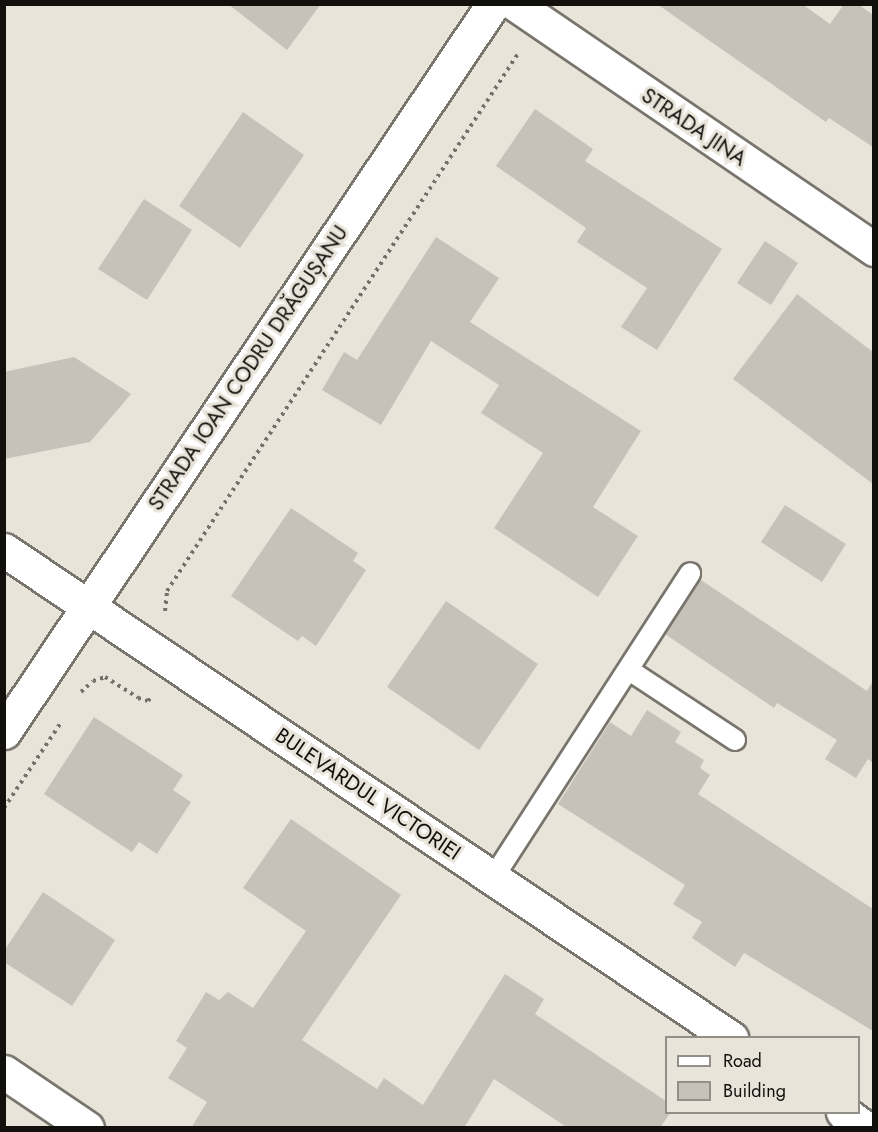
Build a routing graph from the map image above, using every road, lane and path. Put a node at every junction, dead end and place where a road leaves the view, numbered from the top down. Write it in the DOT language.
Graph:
graph roads {
  1 [pos="493,4"];
  2 [pos="527,13"];
  3 [pos="873,249"];
  4 [pos="4,550"];
  5 [pos="690,573"];
  6 [pos="88,606"];
  7 [pos="169,617"];
  8 [pos="176,664"];
  9 [pos="629,670"];
  10 [pos="75,701"];
  11 [pos="62,720"];
  12 [pos="4,732"];
  13 [pos="735,740"];
  14 [pos="4,808"];
  15 [pos="493,878"];
  16 [pos="728,1036"];
  17 [pos="4,1072"];
  18 [pos="844,1114"];
  19 [pos="87,1128"];
  20 [pos="865,1128"];
  1 -- 6 [label="street, STRADA IOAN CODRU DRĂGUȘANU"];
  2 -- 3 [label="street, STRADA JINA"];
  2 -- 7 [label="path"];
  4 -- 6 [label="street, BULEVARDUL VICTORIEI"];
  5 -- 9 [label="lane"];
  6 -- 8 [label="street, BULEVARDUL VICTORIEI"];
  6 -- 12 [label="street, STRADA IOAN CODRU DRĂGUȘANU"];
  8 -- 10 [label="path"];
  8 -- 15 [label="street, BULEVARDUL VICTORIEI"];
  9 -- 13 [label="lane"];
  9 -- 15 [label="lane"];
  11 -- 14 [label="path"];
  15 -- 16 [label="street, BULEVARDUL VICTORIEI"];
  17 -- 19 [label="street"];
  18 -- 20 [label="street"];
}
